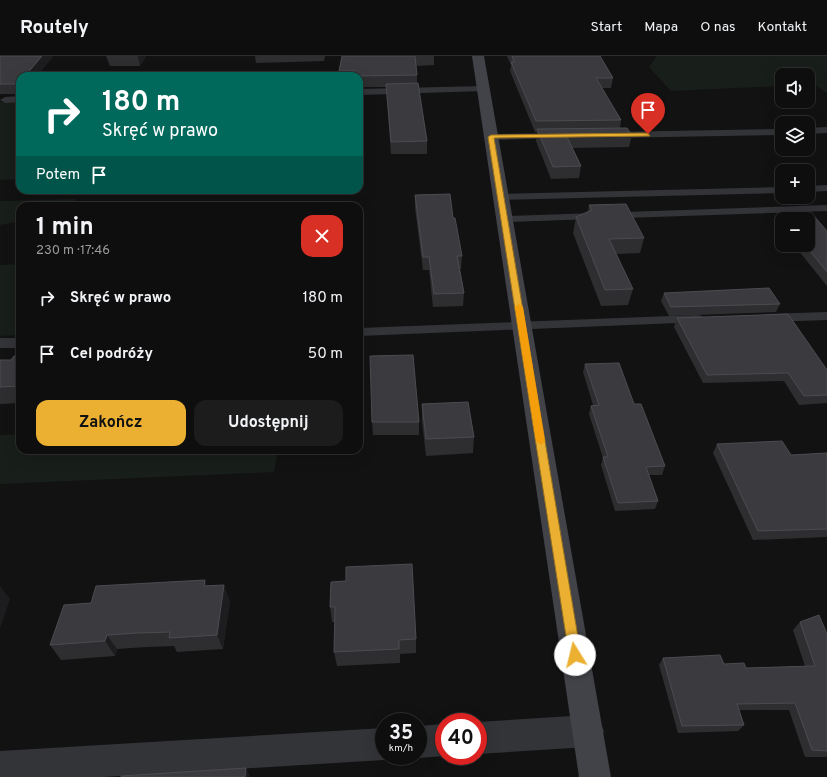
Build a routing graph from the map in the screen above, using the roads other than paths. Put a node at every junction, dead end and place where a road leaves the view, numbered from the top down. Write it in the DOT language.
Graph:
graph roads {
  1 [pos="478,56"];
  2 [pos="482,89"];
  3 [pos="363,92"];
  4 [pos="16,99"];
  5 [pos="5,100"];
  6 [pos="827,130"];
  7 [pos="815,131"];
  8 [pos="775,132"];
  9 [pos="601,135"];
  10 [pos="570,136"];
  11 [pos="491,137"];
  12 [pos="827,188"];
  13 [pos="815,189"];
  14 [pos="775,190"];
  15 [pos="501,197"];
  16 [pos="827,208"];
  17 [pos="505,219"];
  18 [pos="827,316"];
  19 [pos="756,318"];
  20 [pos="709,319"];
  21 [pos="522,326"];
  22 [pos="363,332"];
  23 [pos="0,343"];
  24 [pos="16,343"];
  25 [pos="588,731"];
  26 [pos="487,737"];
  27 [pos="375,745"];
  28 [pos="0,767"];
  29 [pos="595,777"];
  1 -- 2 [label="street"];
  2 -- 3 [label="lane"];
  2 -- 11 [label="street"];
  4 -- 5 [label="lane"];
  6 -- 7 [label="lane"];
  8 -- 9 [label="lane"];
  10 -- 11 [label="lane"];
  11 -- 15 [label="street"];
  12 -- 13 [label="lane"];
  14 -- 15 [label="lane"];
  15 -- 17 [label="street"];
  16 -- 17 [label="lane"];
  17 -- 21 [label="street"];
  18 -- 19 [label="lane"];
  20 -- 21 [label="lane"];
  21 -- 22 [label="lane"];
  21 -- 25 [label="street"];
  23 -- 24 [label="lane"];
  25 -- 26 [label="street"];
  25 -- 29 [label="street"];
  27 -- 28 [label="street"];
}
